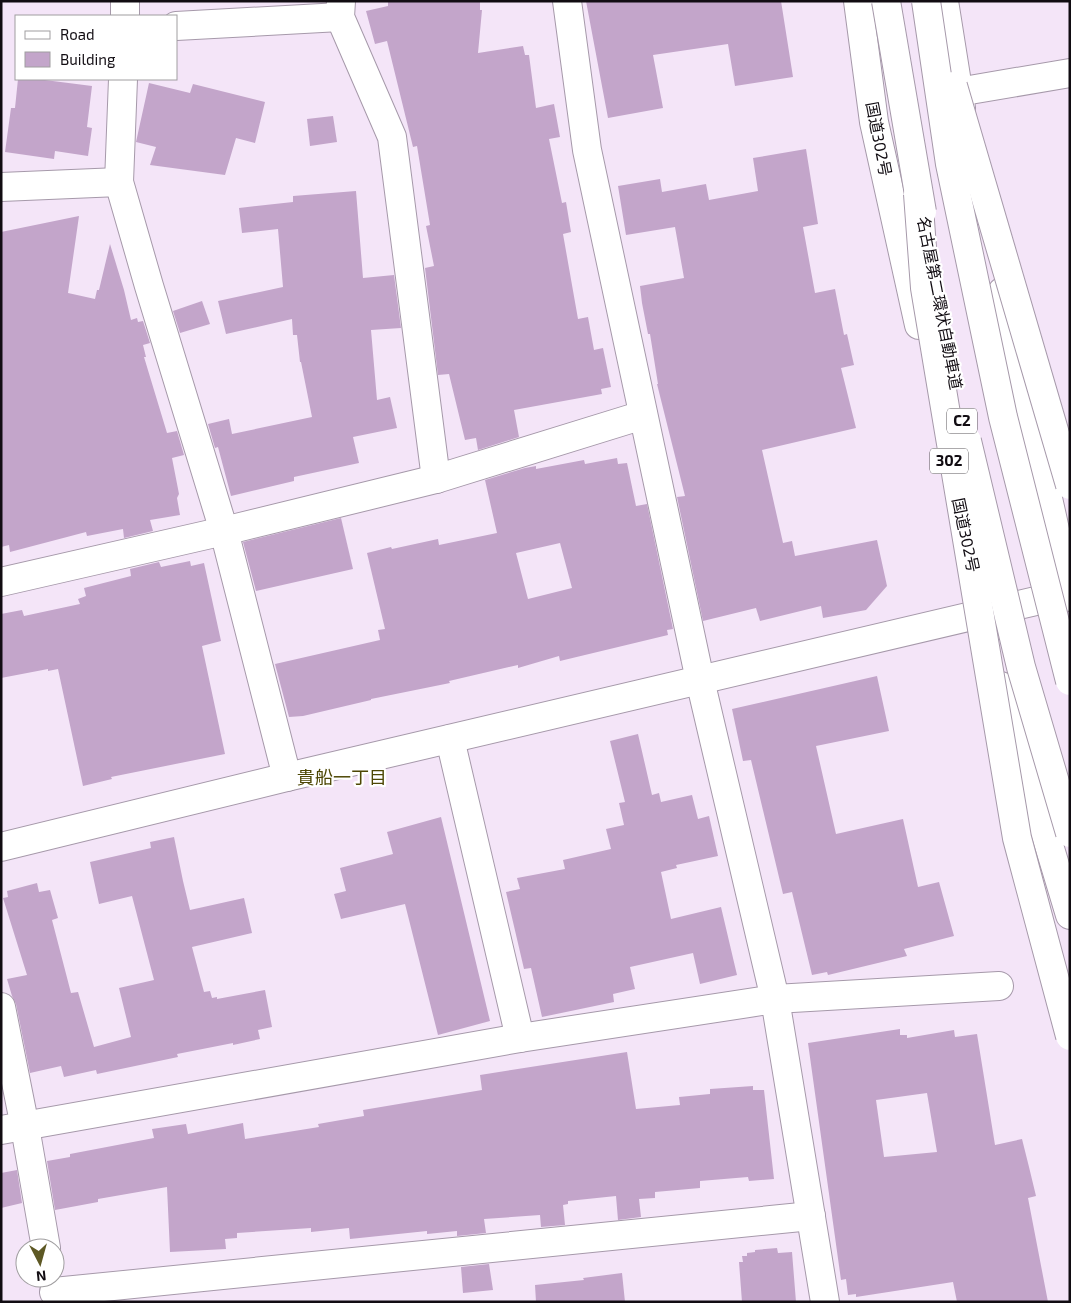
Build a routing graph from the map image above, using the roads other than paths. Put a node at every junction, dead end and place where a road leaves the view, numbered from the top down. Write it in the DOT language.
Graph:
graph roads {
  1 [pos="124,1"];
  2 [pos="567,1"];
  3 [pos="858,1"];
  4 [pos="886,1"];
  5 [pos="926,1"];
  6 [pos="944,1"];
  7 [pos="340,9"];
  8 [pos="125,15"];
  9 [pos="178,26"];
  10 [pos="1070,73"];
  11 [pos="123,80"];
  12 [pos="958,92"];
  13 [pos="119,182"];
  14 [pos="1,186"];
  15 [pos="918,194"];
  16 [pos="643,415"];
  17 [pos="436,479"];
  18 [pos="1070,486"];
  19 [pos="224,531"];
  20 [pos="1,582"];
  21 [pos="1069,594"];
  22 [pos="983,614"];
  23 [pos="700,680"];
  24 [pos="1070,681"];
  25 [pos="450,739"];
  26 [pos="287,777"];
  27 [pos="1070,833"];
  28 [pos="1,847"];
  29 [pos="1070,915"];
  30 [pos="999,986"];
  31 [pos="775,999"];
  32 [pos="1,1007"];
  33 [pos="1070,1036"];
  34 [pos="520,1038"];
  35 [pos="13,1128"];
  36 [pos="811,1216"];
  37 [pos="43,1238"];
  38 [pos="54,1291"];
  39 [pos="825,1302"];
  1 -- 8 [label="main road"];
  2 -- 16 [label="main road"];
  3 -- 22 [label="main road, 国道302号 / 302"];
  4 -- 15 [label="main road, 名古屋第二環状自動車道 / C2, bridge"];
  5 -- 18 [label="main road, bridge"];
  5 -- 24 [label="main road, C2, bridge"];
  6 -- 12 [label="main road"];
  7 -- 9 [label="main road"];
  7 -- 17 [label="main road"];
  10 -- 12 [label="main road"];
  11 -- 13 [label="main road"];
  12 -- 21 [label="main road"];
  13 -- 14 [label="main road"];
  13 -- 19 [label="main road"];
  15 -- 27 [label="main road, 名古屋第二環状自動車道 / C2, bridge"];
  15 -- 33 [label="main road, bridge"];
  16 -- 17 [label="main road"];
  16 -- 23 [label="main road"];
  17 -- 19 [label="main road"];
  19 -- 20 [label="main road"];
  19 -- 26 [label="main road"];
  21 -- 22 [label="main road"];
  22 -- 23 [label="main road"];
  22 -- 29 [label="main road, 国道302号 / 302"];
  23 -- 25 [label="main road"];
  23 -- 31 [label="main road"];
  25 -- 26 [label="main road"];
  25 -- 34 [label="main road"];
  26 -- 28 [label="main road"];
  30 -- 31 [label="main road"];
  31 -- 34 [label="main road"];
  31 -- 36 [label="main road"];
  32 -- 35 [label="main road"];
  34 -- 35 [label="main road"];
  35 -- 37 [label="main road"];
  36 -- 38 [label="main road"];
  36 -- 39 [label="main road"];
}
